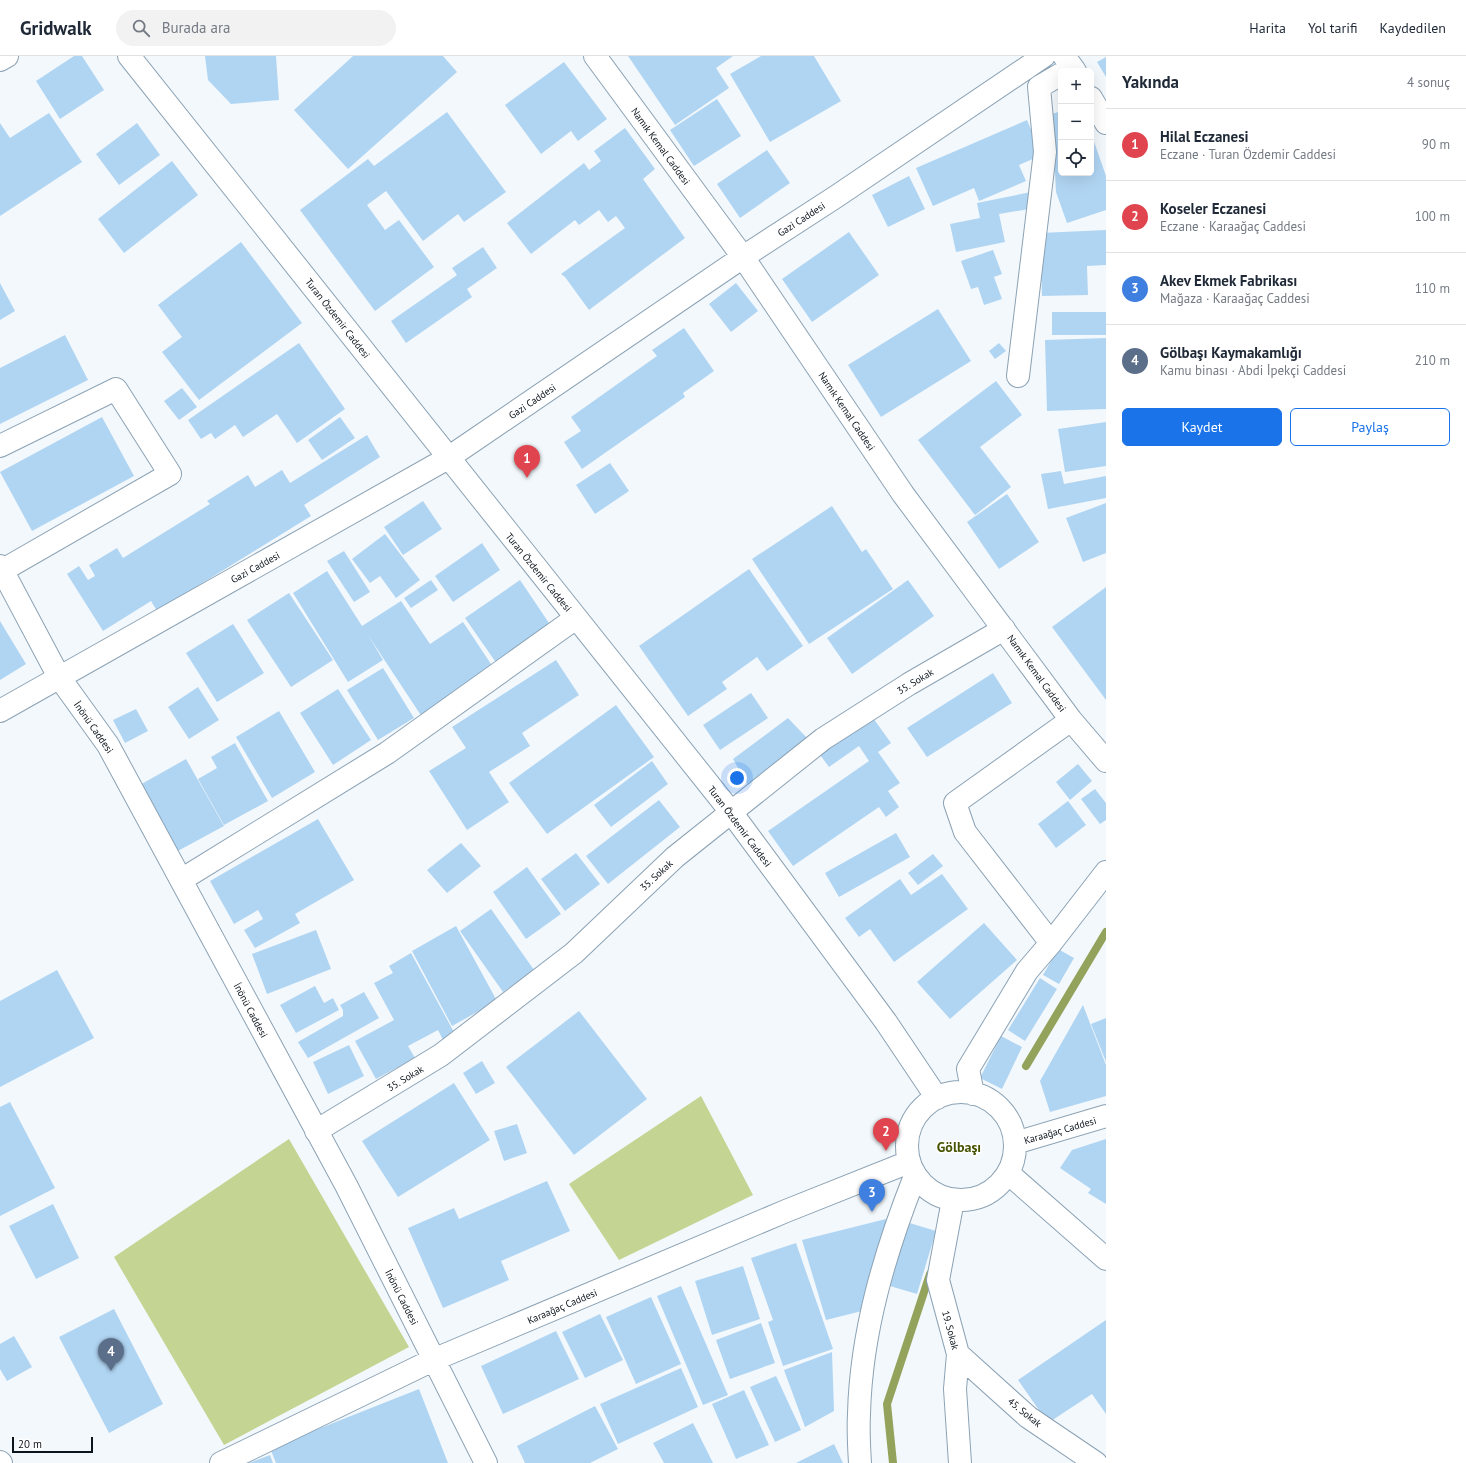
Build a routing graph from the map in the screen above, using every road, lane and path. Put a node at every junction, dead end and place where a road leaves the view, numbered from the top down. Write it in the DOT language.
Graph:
graph roads {
  1 [pos="7,56"];
  2 [pos="129,56"];
  3 [pos="1044,56"];
  4 [pos="0,60"];
  5 [pos="605,60"];
  6 [pos="1058,75"];
  7 [pos="1094,103"];
  8 [pos="1106,123"];
  9 [pos="743,257"];
  10 [pos="1018,376"];
  11 [pos="0,446"];
  12 [pos="448,458"];
  13 [pos="1,568"];
  14 [pos="576,618"];
  15 [pos="1004,629"];
  16 [pos="59,677"];
  17 [pos="0,711"];
  18 [pos="1071,720"];
  19 [pos="1106,762"];
  20 [pos="731,812"];
  21 [pos="1106,872"];
  22 [pos="181,880"];
  23 [pos="1051,944"];
  24 [pos="973,1094"];
  25 [pos="936,1098"];
  26 [pos="1106,1116"];
  27 [pos="316,1131"];
  28 [pos="1015,1143"];
  29 [pos="912,1169"];
  30 [pos="1008,1173"];
  31 [pos="953,1200"];
  32 [pos="1106,1259"];
  33 [pos="958,1354"];
  34 [pos="433,1360"];
  35 [pos="221,1463"];
  36 [pos="486,1463"];
  37 [pos="860,1463"];
  38 [pos="960,1463"];
  39 [pos="1096,1463"];
  1 -- 4 [label="street"];
  2 -- 12 [label="street, Turan Özdemir Caddesi"];
  3 -- 9 [label="street, Gazi Caddesi"];
  5 -- 9 [label="street, Namık Kemal Caddesi"];
  6 -- 10 [label="street"];
  7 -- 8 [label="street"];
  9 -- 12 [label="street, Gazi Caddesi"];
  9 -- 15 [label="street, Namık Kemal Caddesi"];
  11 -- 13 [label="street"];
  12 -- 14 [label="street, Turan Özdemir Caddesi"];
  12 -- 16 [label="street, Gazi Caddesi"];
  13 -- 16 [label="street, İnönü Caddesi"];
  14 -- 20 [label="street, Turan Özdemir Caddesi"];
  14 -- 22 [label="street"];
  15 -- 18 [label="street, Namık Kemal Caddesi"];
  15 -- 20 [label="street, 35. Sokak"];
  16 -- 17 [label="street, Gazi Caddesi"];
  16 -- 22 [label="street, İnönü Caddesi"];
  18 -- 19 [label="street, Namık Kemal Caddesi"];
  18 -- 23 [label="street"];
  20 -- 25 [label="street, Turan Özdemir Caddesi"];
  20 -- 27 [label="street, 35. Sokak"];
  21 -- 23 [label="street"];
  22 -- 27 [label="street, İnönü Caddesi"];
  23 -- 24 [label="street"];
  24 -- 25 [label="street"];
  24 -- 28 [label="street"];
  25 -- 29 [label="street"];
  26 -- 28 [label="street, Karaağaç Caddesi"];
  27 -- 34 [label="street, İnönü Caddesi"];
  28 -- 30 [label="street"];
  29 -- 31 [label="street"];
  29 -- 34 [label="street, Karaağaç Caddesi"];
  29 -- 37 [label="street"];
  30 -- 31 [label="street"];
  30 -- 32 [label="street"];
  31 -- 33 [label="street, 19. Sokak"];
  33 -- 38 [label="street, 19. Sokak"];
  33 -- 39 [label="street, 45. Sokak"];
  34 -- 35 [label="street, Karaağaç Caddesi"];
  34 -- 36 [label="street, İnönü Caddesi"];
}
